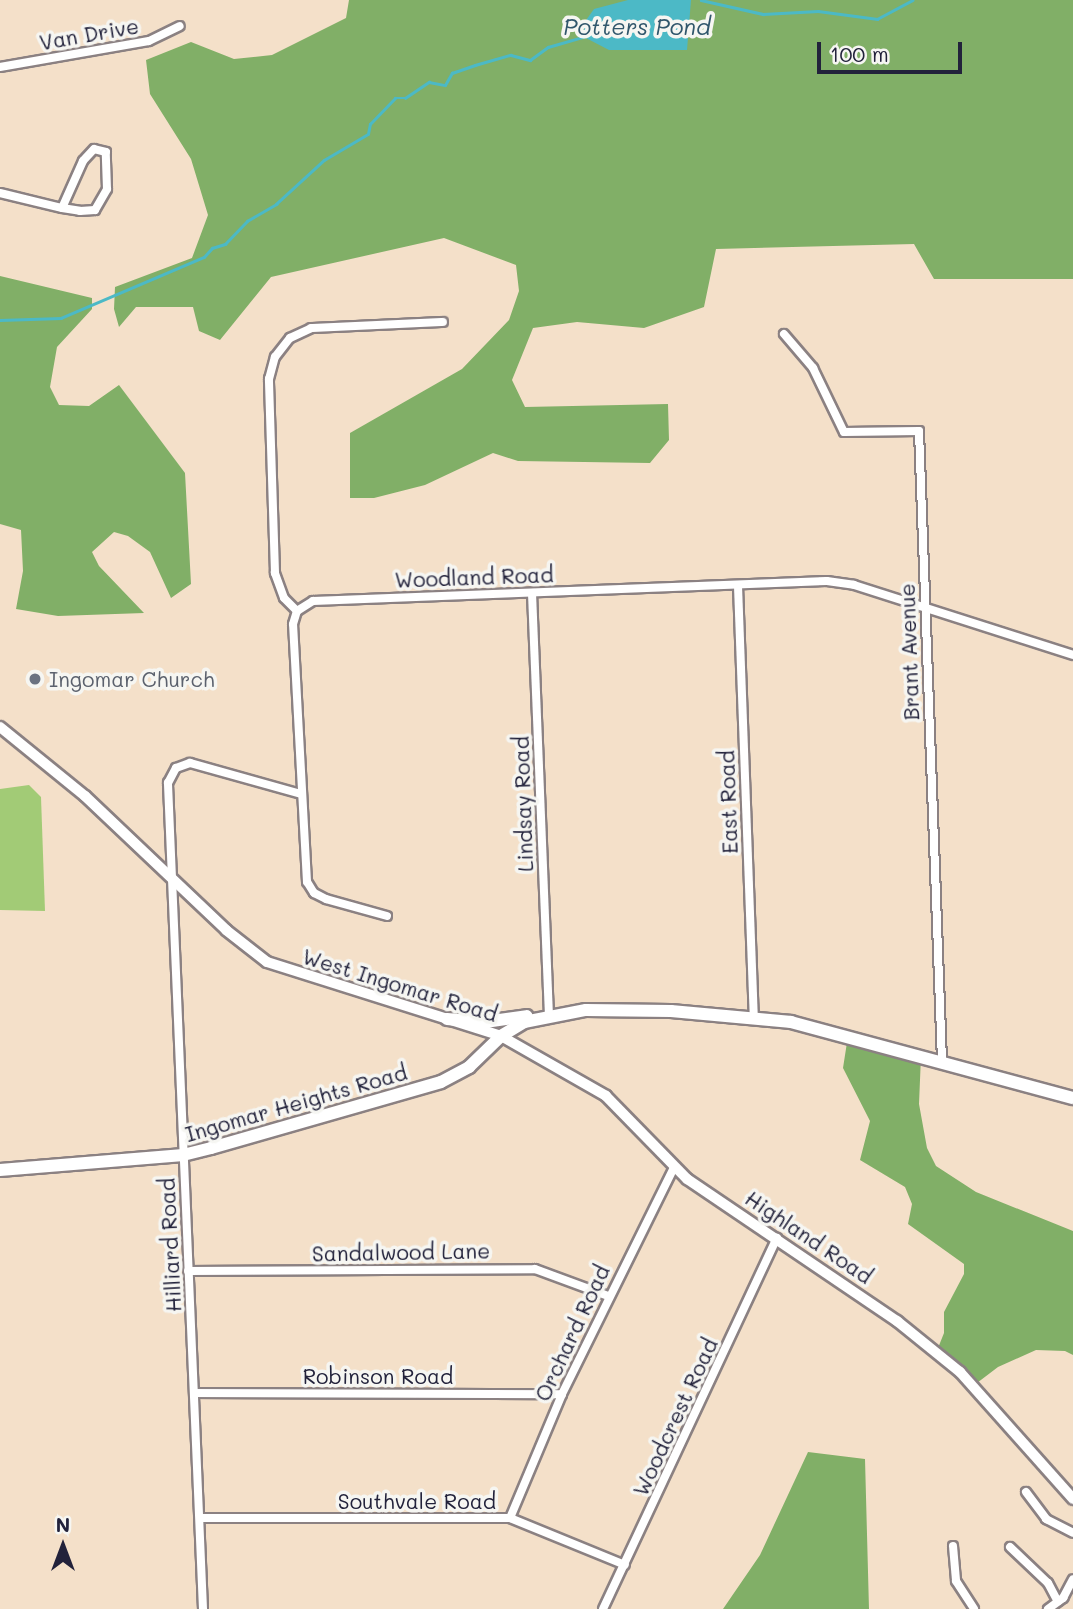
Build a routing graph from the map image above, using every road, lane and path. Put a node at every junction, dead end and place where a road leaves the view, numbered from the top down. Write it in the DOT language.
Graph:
graph roads {
  1 [pos="180,26"];
  2 [pos="0,67"];
  3 [pos="0,193"];
  4 [pos="62,208"];
  5 [pos="443,322"];
  6 [pos="784,334"];
  7 [pos="738,586"];
  8 [pos="532,593"];
  9 [pos="924,608"];
  10 [pos="297,611"];
  11 [pos="1073,655"];
  12 [pos="0,727"];
  13 [pos="301,794"];
  14 [pos="172,878"];
  15 [pos="387,916"];
  16 [pos="549,1014"];
  17 [pos="754,1017"];
  18 [pos="447,1019"];
  19 [pos="501,1036"];
  20 [pos="942,1061"];
  21 [pos="1073,1098"];
  22 [pos="183,1155"];
  23 [pos="674,1167"];
  24 [pos="0,1170"];
  25 [pos="777,1238"];
  26 [pos="188,1271"];
  27 [pos="608,1296"];
  28 [pos="194,1394"];
  29 [pos="562,1394"];
  30 [pos="1026,1492"];
  31 [pos="1073,1499"];
  32 [pos="200,1518"];
  33 [pos="510,1518"];
  34 [pos="1073,1533"];
  35 [pos="953,1546"];
  36 [pos="1010,1547"];
  37 [pos="625,1565"];
  38 [pos="1073,1579"];
  39 [pos="1058,1602"];
  40 [pos="203,1609"];
  41 [pos="603,1609"];
  42 [pos="974,1609"];
  43 [pos="1048,1609"];
  1 -- 2 [label="street, Van Drive"];
  3 -- 4 [label="street"];
  4 -- 4 [label="street"];
  5 -- 10 [label="street"];
  6 -- 9 [label="street, Brant Avenue"];
  7 -- 8 [label="street, Woodland Road"];
  7 -- 9 [label="street, Woodland Road"];
  7 -- 17 [label="street, East Road"];
  8 -- 10 [label="street, Woodland Road"];
  8 -- 16 [label="street, Lindsay Road"];
  9 -- 11 [label="street, Woodland Road"];
  9 -- 20 [label="street, Brant Avenue"];
  10 -- 13 [label="street"];
  12 -- 14 [label="street, West Ingomar Road"];
  13 -- 14 [label="street"];
  13 -- 15 [label="street"];
  14 -- 18 [label="street, West Ingomar Road"];
  14 -- 22 [label="street, Hilliard Road"];
  16 -- 17 [label="main road, West Ingomar Road"];
  16 -- 18 [label="main road"];
  16 -- 19 [label="main road, West Ingomar Road"];
  17 -- 20 [label="main road, West Ingomar Road"];
  18 -- 19 [label="street, West Ingomar Road"];
  19 -- 22 [label="main road, Ingomar Heights Road"];
  19 -- 23 [label="street, Highland Road"];
  20 -- 21 [label="main road, West Ingomar Road"];
  22 -- 24 [label="main road, Ingomar Heights Road"];
  22 -- 26 [label="street, Hilliard Road"];
  23 -- 25 [label="street, Highland Road"];
  23 -- 27 [label="street, Orchard Road"];
  25 -- 31 [label="street, Highland Road"];
  25 -- 37 [label="street, Woodcrest Road"];
  26 -- 27 [label="street, Sandalwood Lane"];
  26 -- 28 [label="street, Hilliard Road"];
  27 -- 29 [label="street, Orchard Road"];
  28 -- 29 [label="street, Robinson Road"];
  28 -- 32 [label="street, Hilliard Road"];
  29 -- 33 [label="street, Orchard Road"];
  30 -- 34 [label="street"];
  32 -- 33 [label="street, Southvale Road"];
  32 -- 40 [label="street, Hilliard Road"];
  33 -- 37 [label="street, Southvale Road"];
  35 -- 42 [label="street"];
  36 -- 39 [label="street"];
  37 -- 41 [label="street, Woodcrest Road"];
  38 -- 39 [label="street"];
  39 -- 43 [label="street"];
}
